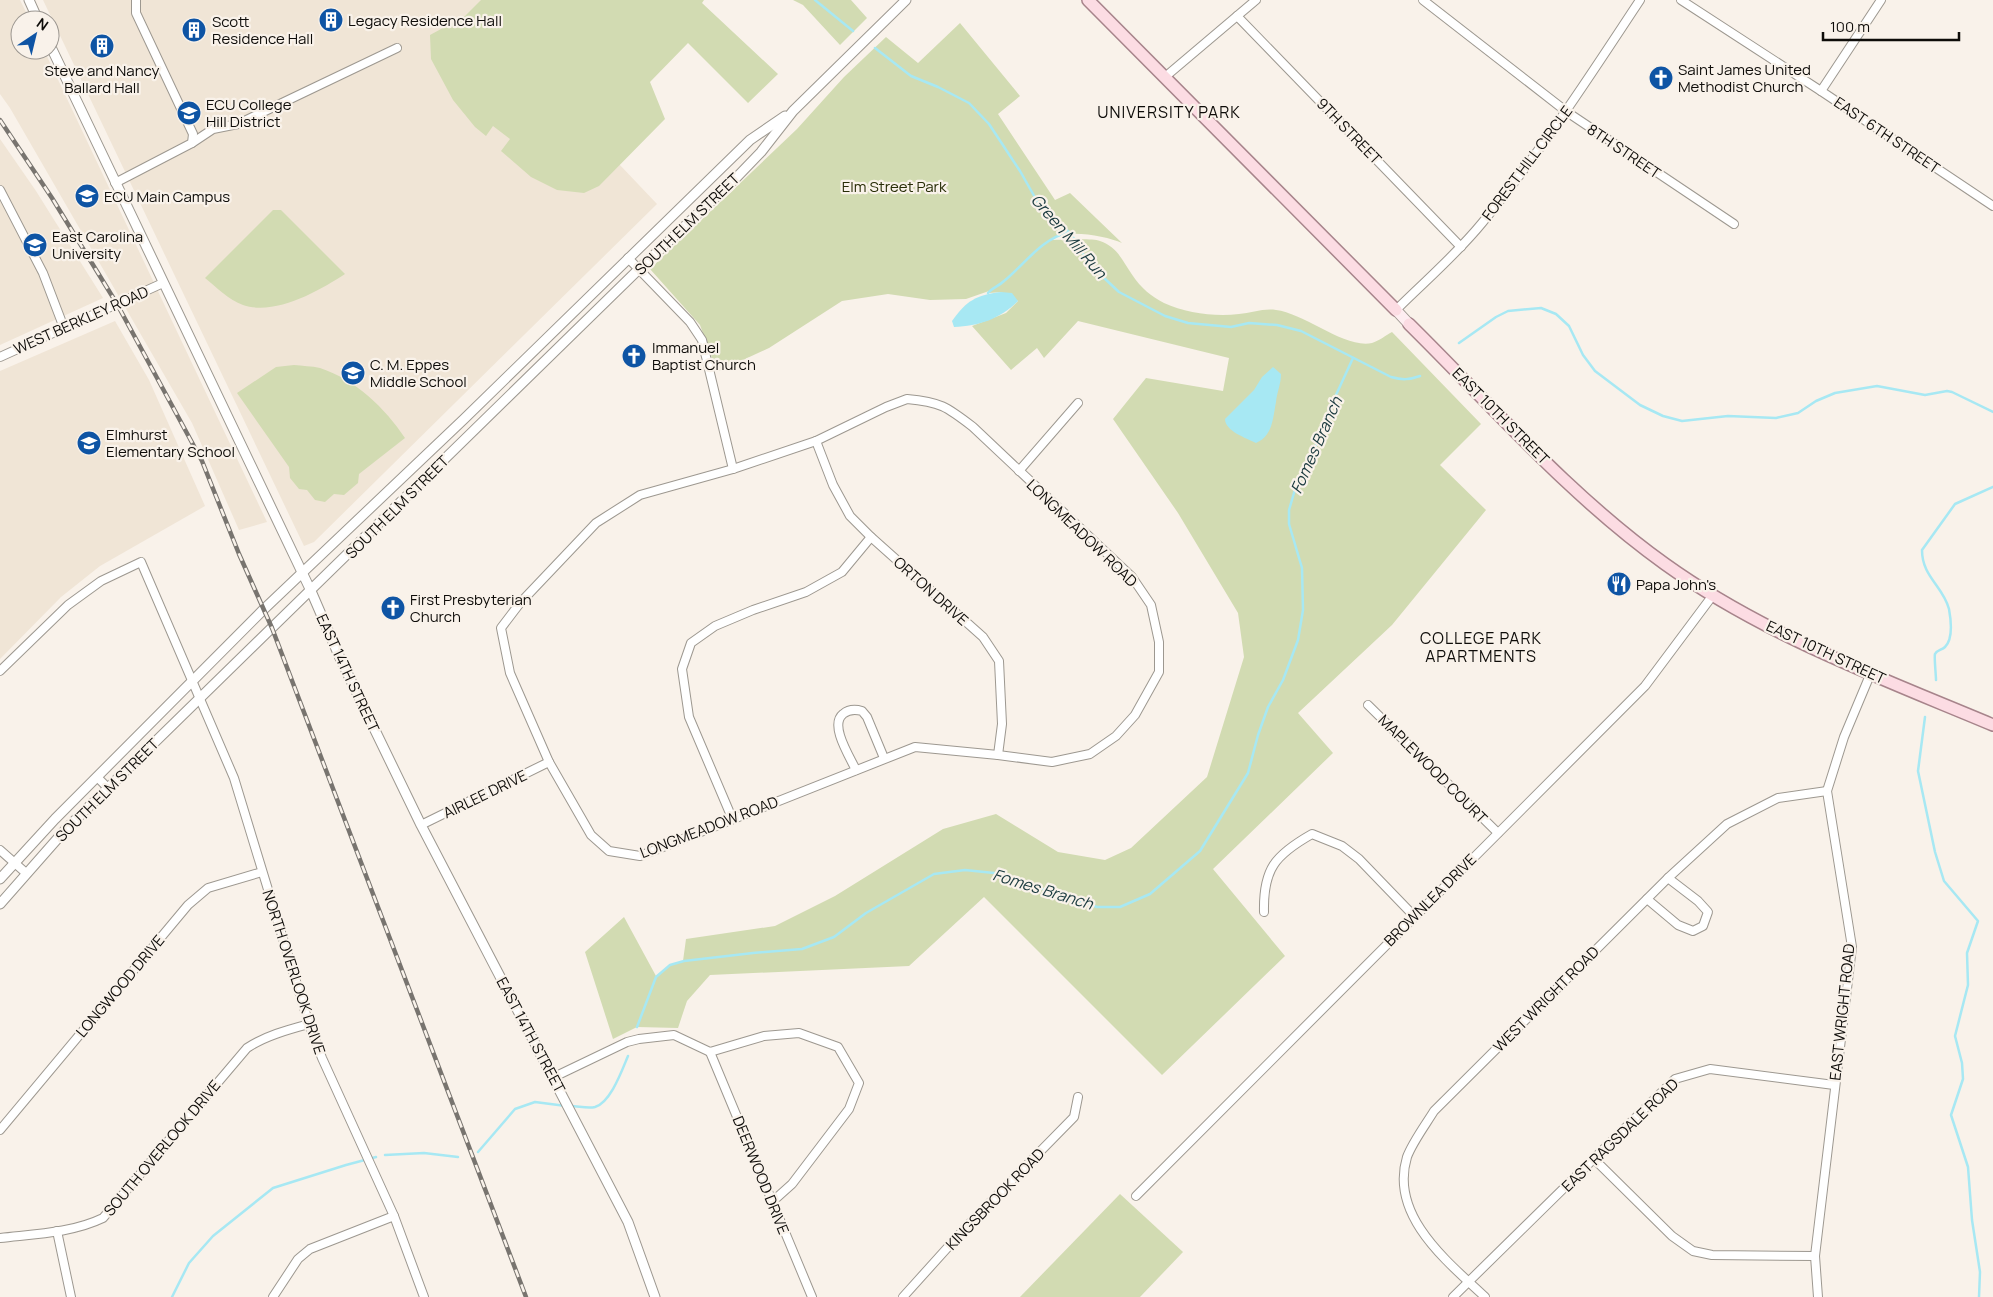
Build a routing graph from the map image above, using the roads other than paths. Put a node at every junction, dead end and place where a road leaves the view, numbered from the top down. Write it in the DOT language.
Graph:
graph roads {
  1 [pos="136,0"];
  2 [pos="906,0"];
  3 [pos="1088,0"];
  4 [pos="1256,0"];
  5 [pos="1423,0"];
  6 [pos="1640,0"];
  7 [pos="1681,0"];
  8 [pos="1881,0"];
  9 [pos="1237,16"];
  10 [pos="397,48"];
  11 [pos="57,60"];
  12 [pos="1165,77"];
  13 [pos="1821,91"];
  14 [pos="794,111"];
  15 [pos="1567,112"];
  16 [pos="750,140"];
  17 [pos="192,143"];
  18 [pos="761,152"];
  19 [pos="723,166"];
  20 [pos="735,179"];
  21 [pos="115,182"];
  22 [pos="0,190"];
  23 [pos="1993,206"];
  24 [pos="1734,224"];
  25 [pos="1461,247"];
  26 [pos="628,258"];
  27 [pos="639,269"];
  28 [pos="163,283"];
  29 [pos="1396,310"];
  30 [pos="568,317"];
  31 [pos="1409,324"];
  32 [pos="64,328"];
  33 [pos="579,330"];
  34 [pos="0,357"];
  35 [pos="1078,403"];
  36 [pos="464,419"];
  37 [pos="475,429"];
  38 [pos="816,441"];
  39 [pos="733,469"];
  40 [pos="1019,471"];
  41 [pos="383,496"];
  42 [pos="396,509"];
  43 [pos="871,537"];
  44 [pos="302,573"];
  45 [pos="311,592"];
  46 [pos="1713,596"];
  47 [pos="0,672"];
  48 [pos="1870,675"];
  49 [pos="193,680"];
  50 [pos="200,698"];
  51 [pos="1368,705"];
  52 [pos="1993,725"];
  53 [pos="998,755"];
  54 [pos="884,758"];
  55 [pos="549,762"];
  56 [pos="856,770"];
  57 [pos="97,777"];
  58 [pos="108,788"];
  59 [pos="1827,791"];
  60 [pos="732,818"];
  61 [pos="421,825"];
  62 [pos="1498,833"];
  63 [pos="0,850"];
  64 [pos="14,862"];
  65 [pos="262,872"];
  66 [pos="26,873"];
  67 [pos="1668,878"];
  68 [pos="0,879"];
  69 [pos="1647,899"];
  70 [pos="0,904"];
  71 [pos="1264,912"];
  72 [pos="1414,916"];
  73 [pos="309,1024"];
  74 [pos="710,1052"];
  75 [pos="554,1077"];
  76 [pos="1834,1085"];
  77 [pos="1078,1097"];
  78 [pos="0,1130"];
  79 [pos="1594,1159"];
  80 [pos="1136,1196"];
  81 [pos="773,1201"];
  82 [pos="394,1216"];
  83 [pos="57,1231"];
  84 [pos="0,1238"];
  85 [pos="1815,1256"];
  86 [pos="1468,1281"];
  87 [pos="71,1297"];
  88 [pos="273,1297"];
  89 [pos="424,1297"];
  90 [pos="656,1297"];
  91 [pos="812,1297"];
  92 [pos="904,1297"];
  93 [pos="1454,1297"];
  94 [pos="1485,1297"];
  95 [pos="1818,1297"];
  1 -- 17 [label="street"];
  2 -- 14 [label="street, SOUTH ELM STREET"];
  3 -- 12 [label="main road, EAST 10TH STREET"];
  4 -- 9 [label="street"];
  5 -- 15 [label="street, 8TH STREET"];
  6 -- 15 [label="street, FOREST HILL CIRCLE"];
  7 -- 13 [label="street, EAST 6TH STREET"];
  8 -- 13 [label="street"];
  9 -- 12 [label="street"];
  9 -- 25 [label="street, 9TH STREET"];
  10 -- 17 [label="street"];
  11 -- 21 [label="street, EAST 14TH STREET"];
  12 -- 29 [label="main road, EAST 10TH STREET"];
  13 -- 23 [label="street, EAST 6TH STREET"];
  14 -- 16 [label="street, SOUTH ELM STREET"];
  14 -- 18 [label="street, SOUTH ELM STREET"];
  15 -- 24 [label="street, 8TH STREET"];
  15 -- 25 [label="street, FOREST HILL CIRCLE"];
  16 -- 18 [label="street"];
  16 -- 19 [label="street, SOUTH ELM STREET"];
  17 -- 21 [label="street"];
  18 -- 20 [label="street, SOUTH ELM STREET"];
  19 -- 20 [label="street"];
  19 -- 26 [label="street, SOUTH ELM STREET"];
  20 -- 27 [label="street, SOUTH ELM STREET"];
  21 -- 28 [label="street, EAST 14TH STREET"];
  22 -- 32 [label="street"];
  25 -- 29 [label="street, FOREST HILL CIRCLE"];
  26 -- 27 [label="street"];
  26 -- 30 [label="street, SOUTH ELM STREET"];
  27 -- 33 [label="street, SOUTH ELM STREET"];
  27 -- 39 [label="street"];
  28 -- 32 [label="street, WEST BERKLEY ROAD"];
  28 -- 44 [label="street, EAST 14TH STREET"];
  29 -- 31 [label="main road, EAST 10TH STREET"];
  30 -- 33 [label="street"];
  30 -- 36 [label="street, SOUTH ELM STREET"];
  31 -- 46 [label="main road, EAST 10TH STREET"];
  32 -- 34 [label="street, WEST BERKLEY ROAD"];
  33 -- 37 [label="street, SOUTH ELM STREET"];
  35 -- 40 [label="street"];
  36 -- 37 [label="street"];
  36 -- 41 [label="street, SOUTH ELM STREET"];
  37 -- 42 [label="street, SOUTH ELM STREET"];
  38 -- 39 [label="street, LONGMEADOW ROAD"];
  38 -- 40 [label="street, LONGMEADOW ROAD"];
  38 -- 43 [label="street, ORTON DRIVE"];
  39 -- 55 [label="street, LONGMEADOW ROAD"];
  40 -- 53 [label="street, LONGMEADOW ROAD"];
  41 -- 42 [label="street"];
  41 -- 44 [label="street, SOUTH ELM STREET"];
  42 -- 45 [label="street, SOUTH ELM STREET"];
  43 -- 53 [label="street, ORTON DRIVE"];
  43 -- 60 [label="street"];
  44 -- 45 [label="street, EAST 14TH STREET"];
  44 -- 49 [label="street, SOUTH ELM STREET"];
  45 -- 50 [label="street, SOUTH ELM STREET"];
  45 -- 61 [label="street, EAST 14TH STREET"];
  46 -- 48 [label="main road, EAST 10TH STREET"];
  46 -- 62 [label="street, BROWNLEA DRIVE"];
  47 -- 49 [label="street, NORTH OVERLOOK DRIVE"];
  48 -- 52 [label="main road, EAST 10TH STREET"];
  48 -- 59 [label="street, EAST WRIGHT ROAD"];
  49 -- 50 [label="street, NORTH OVERLOOK DRIVE"];
  49 -- 57 [label="street, SOUTH ELM STREET"];
  50 -- 58 [label="street, SOUTH ELM STREET"];
  50 -- 65 [label="street, NORTH OVERLOOK DRIVE"];
  51 -- 62 [label="street, MAPLEWOOD COURT"];
  53 -- 54 [label="street, LONGMEADOW ROAD"];
  54 -- 56 [label="street, LONGMEADOW ROAD"];
  54 -- 56 [label="street"];
  55 -- 60 [label="street, LONGMEADOW ROAD"];
  55 -- 61 [label="street, AIRLEE DRIVE"];
  56 -- 60 [label="street, LONGMEADOW ROAD"];
  57 -- 58 [label="street"];
  57 -- 64 [label="street, SOUTH ELM STREET"];
  58 -- 66 [label="street, SOUTH ELM STREET"];
  59 -- 67 [label="street, WEST WRIGHT ROAD"];
  59 -- 76 [label="street, EAST WRIGHT ROAD"];
  61 -- 75 [label="street, EAST 14TH STREET"];
  62 -- 72 [label="street, BROWNLEA DRIVE"];
  63 -- 64 [label="street"];
  64 -- 66 [label="street"];
  64 -- 68 [label="street, SOUTH ELM STREET"];
  65 -- 73 [label="street, NORTH OVERLOOK DRIVE"];
  65 -- 78 [label="street, LONGWOOD DRIVE"];
  66 -- 70 [label="street, SOUTH ELM STREET"];
  67 -- 69 [label="street, WEST WRIGHT ROAD"];
  67 -- 69 [label="street"];
  69 -- 86 [label="street, WEST WRIGHT ROAD"];
  71 -- 72 [label="street"];
  72 -- 80 [label="street, BROWNLEA DRIVE"];
  73 -- 82 [label="street, NORTH OVERLOOK DRIVE"];
  73 -- 83 [label="street, SOUTH OVERLOOK DRIVE"];
  74 -- 75 [label="street"];
  74 -- 81 [label="street, DEERWOOD DRIVE"];
  74 -- 81 [label="street"];
  75 -- 90 [label="street, EAST 14TH STREET"];
  76 -- 79 [label="street, EAST RAGSDALE ROAD"];
  76 -- 85 [label="street, EAST WRIGHT ROAD"];
  77 -- 92 [label="street, KINGSBROOK ROAD"];
  79 -- 85 [label="street"];
  79 -- 86 [label="street, EAST RAGSDALE ROAD"];
  81 -- 91 [label="street, DEERWOOD DRIVE"];
  82 -- 88 [label="street"];
  82 -- 89 [label="street, NORTH OVERLOOK DRIVE"];
  83 -- 84 [label="street, SOUTH OVERLOOK DRIVE"];
  83 -- 87 [label="street"];
  85 -- 95 [label="street, EAST WRIGHT ROAD"];
  86 -- 93 [label="street, EAST RAGSDALE ROAD"];
  86 -- 94 [label="street, WEST WRIGHT ROAD"];
}
